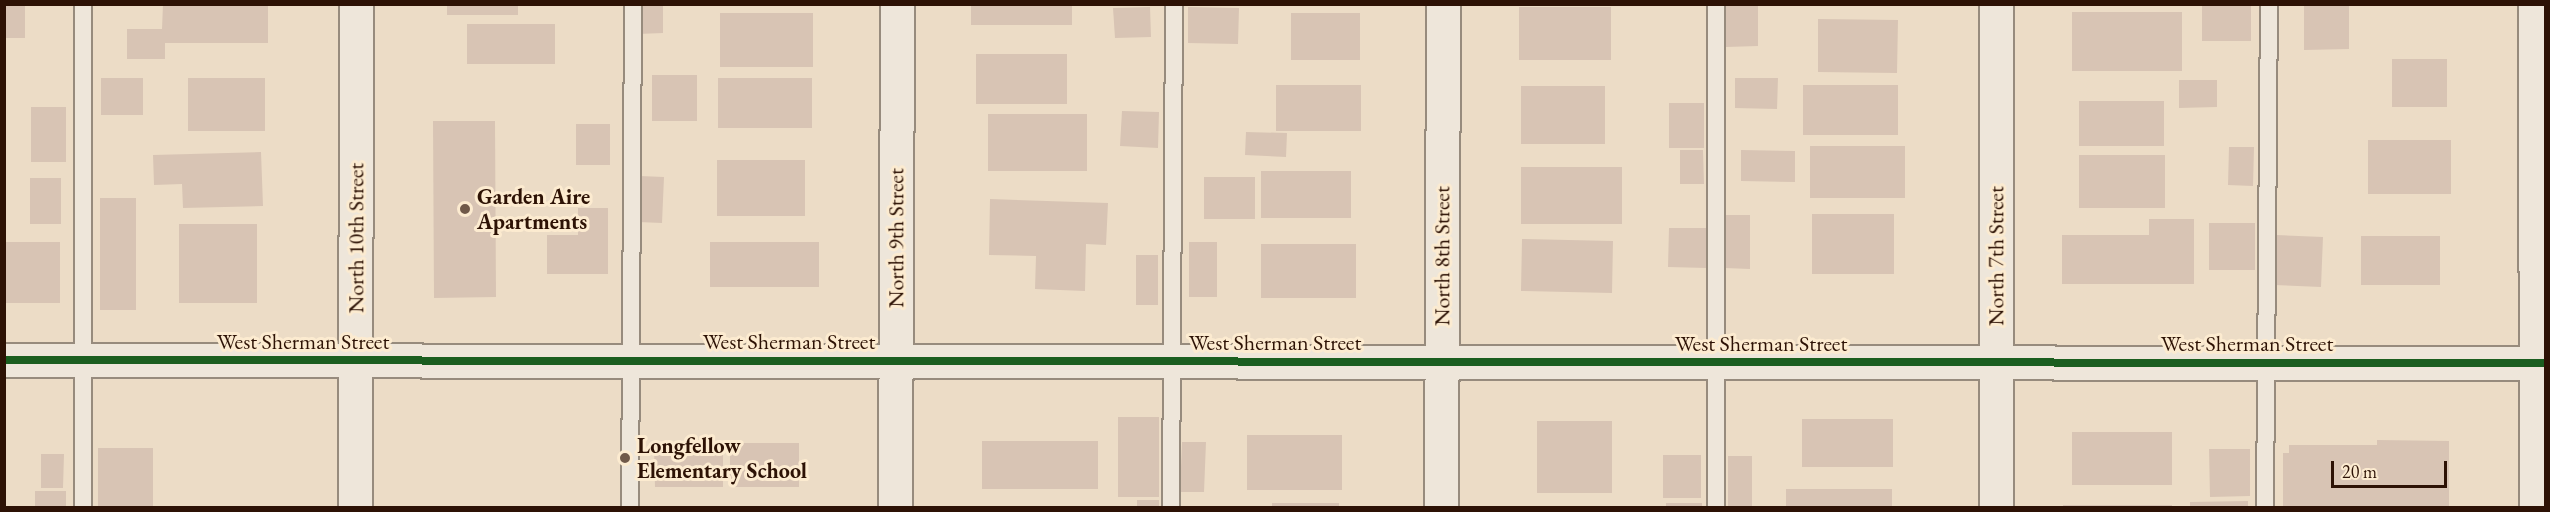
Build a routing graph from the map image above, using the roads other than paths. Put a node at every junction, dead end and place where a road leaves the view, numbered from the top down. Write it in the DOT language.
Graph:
graph roads {
  1 [pos="83,4"];
  2 [pos="356,4"];
  3 [pos="633,4"];
  4 [pos="897,4"];
  5 [pos="1174,4"];
  6 [pos="1443,4"];
  7 [pos="1716,4"];
  8 [pos="1996,4"];
  9 [pos="2269,4"];
  10 [pos="2535,4"];
  11 [pos="4,360"];
  12 [pos="83,360"];
  13 [pos="355,360"];
  14 [pos="630,360"];
  15 [pos="895,360"];
  16 [pos="1171,361"];
  17 [pos="1442,362"];
  18 [pos="1716,362"];
  19 [pos="1996,362"];
  20 [pos="2265,362"];
  21 [pos="2540,363"];
  22 [pos="83,507"];
  23 [pos="355,507"];
  24 [pos="630,507"];
  25 [pos="895,507"];
  26 [pos="1171,507"];
  27 [pos="1441,507"];
  28 [pos="1716,507"];
  29 [pos="1996,507"];
  30 [pos="2265,507"];
  31 [pos="2536,507"];
  1 -- 12 [label="lane"];
  2 -- 13 [label="street, North 10th Street"];
  3 -- 14 [label="lane"];
  4 -- 15 [label="street, North 9th Street"];
  5 -- 16 [label="lane"];
  6 -- 17 [label="street, North 8th Street"];
  7 -- 18 [label="lane"];
  8 -- 19 [label="street, North 7th Street"];
  9 -- 20 [label="lane"];
  10 -- 21 [label="street"];
  11 -- 12 [label="street, West Sherman Street"];
  12 -- 13 [label="street, West Sherman Street"];
  12 -- 22 [label="lane"];
  13 -- 14 [label="street, West Sherman Street"];
  13 -- 23 [label="street, North 10th Street"];
  14 -- 15 [label="street, West Sherman Street"];
  14 -- 24 [label="lane"];
  15 -- 16 [label="street, West Sherman Street"];
  15 -- 25 [label="street, North 9th Street"];
  16 -- 17 [label="street, West Sherman Street"];
  16 -- 26 [label="lane"];
  17 -- 18 [label="street, West Sherman Street"];
  17 -- 27 [label="street, North 8th Street"];
  18 -- 19 [label="street, West Sherman Street"];
  18 -- 28 [label="lane"];
  19 -- 20 [label="street, West Sherman Street"];
  19 -- 29 [label="street, North 7th Street"];
  20 -- 21 [label="street, West Sherman Street"];
  20 -- 30 [label="lane"];
  21 -- 31 [label="street"];
}
